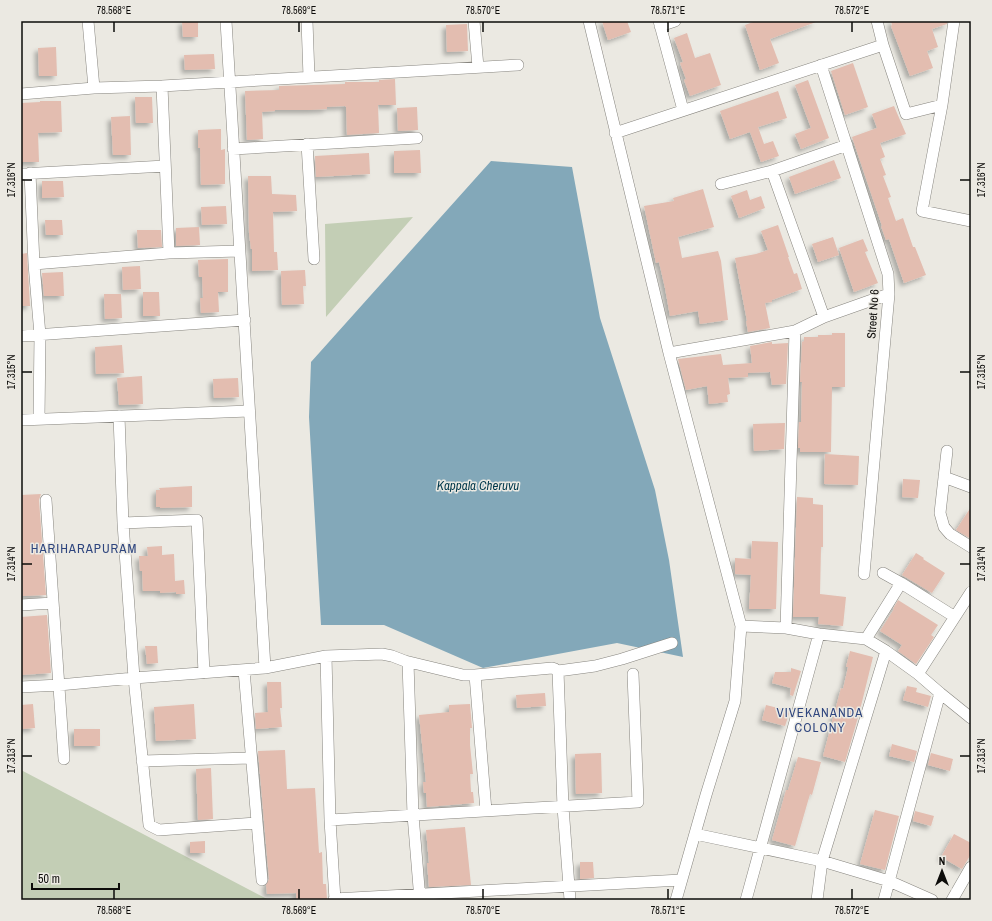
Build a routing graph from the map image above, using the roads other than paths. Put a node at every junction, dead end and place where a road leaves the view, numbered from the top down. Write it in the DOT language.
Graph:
graph roads {
  1 [pos="88,21"];
  2 [pos="226,21"];
  3 [pos="306,21"];
  4 [pos="474,21"];
  5 [pos="589,21"];
  6 [pos="674,21"];
  7 [pos="877,21"];
  8 [pos="954,21"];
  9 [pos="659,23"];
  10 [pos="883,45"];
  11 [pos="518,65"];
  12 [pos="821,65"];
  13 [pos="478,67"];
  14 [pos="309,77"];
  15 [pos="229,82"];
  16 [pos="162,86"];
  17 [pos="94,88"];
  18 [pos="21,94"];
  19 [pos="942,105"];
  20 [pos="683,110"];
  21 [pos="615,133"];
  22 [pos="417,138"];
  23 [pos="307,144"];
  24 [pos="847,145"];
  25 [pos="233,149"];
  26 [pos="165,166"];
  27 [pos="772,171"];
  28 [pos="26,173"];
  29 [pos="721,184"];
  30 [pos="971,221"];
  31 [pos="239,251"];
  32 [pos="169,253"];
  33 [pos="314,259"];
  34 [pos="34,264"];
  35 [pos="889,294"];
  36 [pos="824,318"];
  37 [pos="245,320"];
  38 [pos="795,331"];
  39 [pos="40,335"];
  40 [pos="21,336"];
  41 [pos="669,353"];
  42 [pos="249,411"];
  43 [pos="118,416"];
  44 [pos="39,419"];
  45 [pos="21,420"];
  46 [pos="947,451"];
  47 [pos="944,477"];
  48 [pos="971,487"];
  49 [pos="46,500"];
  50 [pos="123,523"];
  51 [pos="971,547"];
  52 [pos="883,573"];
  53 [pos="864,574"];
  54 [pos="900,583"];
  55 [pos="971,592"];
  56 [pos="53,603"];
  57 [pos="21,605"];
  58 [pos="955,617"];
  59 [pos="741,626"];
  60 [pos="786,628"];
  61 [pos="819,634"];
  62 [pos="866,640"];
  63 [pos="672,642"];
  64 [pos="886,651"];
  65 [pos="326,656"];
  66 [pos="408,662"];
  67 [pos="265,668"];
  68 [pos="244,670"];
  69 [pos="558,671"];
  70 [pos="204,673"];
  71 [pos="633,674"];
  72 [pos="918,674"];
  73 [pos="475,675"];
  74 [pos="134,678"];
  75 [pos="59,685"];
  76 [pos="21,687"];
  77 [pos="940,693"];
  78 [pos="971,718"];
  79 [pos="251,758"];
  80 [pos="64,759"];
  81 [pos="142,761"];
  82 [pos="563,807"];
  83 [pos="486,811"];
  84 [pos="413,815"];
  85 [pos="330,820"];
  86 [pos="256,823"];
  87 [pos="695,834"];
  88 [pos="760,848"];
  89 [pos="822,861"];
  90 [pos="971,867"];
  91 [pos="262,880"];
  92 [pos="681,880"];
  93 [pos="888,881"];
  94 [pos="569,887"];
  95 [pos="492,896"];
  96 [pos="420,898"];
  97 [pos="335,900"];
  98 [pos="570,900"];
  99 [pos="676,900"];
  100 [pos="746,900"];
  101 [pos="817,900"];
  102 [pos="884,900"];
  103 [pos="932,900"];
  104 [pos="952,900"];
  1 -- 17 [label="street"];
  2 -- 15 [label="street"];
  3 -- 14 [label="street"];
  4 -- 13 [label="street"];
  5 -- 21 [label="street"];
  6 -- 9 [label="street"];
  7 -- 10 [label="street"];
  8 -- 19 [label="street"];
  9 -- 20 [label="street"];
  10 -- 12 [label="street"];
  10 -- 19 [label="street"];
  11 -- 13 [label="street"];
  12 -- 20 [label="street"];
  12 -- 24 [label="street, Street No 6"];
  13 -- 14 [label="street"];
  14 -- 15 [label="street"];
  15 -- 16 [label="street"];
  15 -- 25 [label="street"];
  16 -- 17 [label="street"];
  16 -- 26 [label="street"];
  17 -- 18 [label="street"];
  19 -- 30 [label="street"];
  20 -- 21 [label="street"];
  21 -- 41 [label="street"];
  22 -- 23 [label="street"];
  23 -- 25 [label="street"];
  23 -- 33 [label="street"];
  24 -- 27 [label="street"];
  24 -- 35 [label="street, Street No 6"];
  25 -- 31 [label="street"];
  26 -- 28 [label="street"];
  26 -- 32 [label="street"];
  27 -- 29 [label="street"];
  27 -- 36 [label="street"];
  28 -- 34 [label="street"];
  31 -- 32 [label="street"];
  31 -- 37 [label="street"];
  32 -- 34 [label="street"];
  34 -- 39 [label="street"];
  35 -- 36 [label="street"];
  35 -- 53 [label="street, Street No 6"];
  36 -- 38 [label="street"];
  37 -- 39 [label="street"];
  37 -- 42 [label="street"];
  38 -- 41 [label="street"];
  38 -- 60 [label="street"];
  39 -- 40 [label="street"];
  39 -- 44 [label="street"];
  41 -- 59 [label="street"];
  42 -- 43 [label="street"];
  42 -- 67 [label="street"];
  43 -- 44 [label="street"];
  43 -- 50 [label="street"];
  44 -- 45 [label="street"];
  46 -- 47 [label="street"];
  47 -- 48 [label="street"];
  47 -- 51 [label="street"];
  49 -- 56 [label="street"];
  50 -- 70 [label="street"];
  50 -- 74 [label="street"];
  52 -- 54 [label="street"];
  54 -- 58 [label="street"];
  54 -- 62 [label="street"];
  55 -- 58 [label="street"];
  56 -- 57 [label="street"];
  56 -- 75 [label="street"];
  58 -- 72 [label="street"];
  59 -- 60 [label="street"];
  59 -- 87 [label="street"];
  60 -- 61 [label="street"];
  61 -- 62 [label="street"];
  61 -- 88 [label="street"];
  62 -- 64 [label="street"];
  63 -- 69 [label="street"];
  64 -- 72 [label="street"];
  64 -- 89 [label="street"];
  65 -- 66 [label="street"];
  65 -- 67 [label="street"];
  65 -- 85 [label="street"];
  66 -- 73 [label="street"];
  66 -- 84 [label="street"];
  67 -- 68 [label="street"];
  68 -- 70 [label="street"];
  68 -- 79 [label="street"];
  69 -- 73 [label="street"];
  69 -- 82 [label="street"];
  70 -- 74 [label="street"];
  71 -- 82 [label="street"];
  72 -- 77 [label="street"];
  73 -- 83 [label="street"];
  74 -- 75 [label="street"];
  74 -- 81 [label="street"];
  75 -- 76 [label="street"];
  75 -- 80 [label="street"];
  77 -- 78 [label="street"];
  77 -- 93 [label="street"];
  79 -- 81 [label="street"];
  79 -- 86 [label="street"];
  81 -- 86 [label="street"];
  82 -- 83 [label="street"];
  82 -- 94 [label="street"];
  83 -- 84 [label="street"];
  84 -- 85 [label="street"];
  84 -- 96 [label="street"];
  85 -- 97 [label="street"];
  86 -- 91 [label="street"];
  87 -- 88 [label="street"];
  87 -- 92 [label="street"];
  88 -- 89 [label="street"];
  88 -- 100 [label="street"];
  89 -- 93 [label="street"];
  89 -- 101 [label="street"];
  90 -- 104 [label="street"];
  92 -- 94 [label="street"];
  92 -- 99 [label="street"];
  93 -- 102 [label="street"];
  93 -- 103 [label="street"];
  94 -- 95 [label="street"];
  94 -- 98 [label="street"];
  95 -- 96 [label="street"];
  96 -- 97 [label="street"];
}
